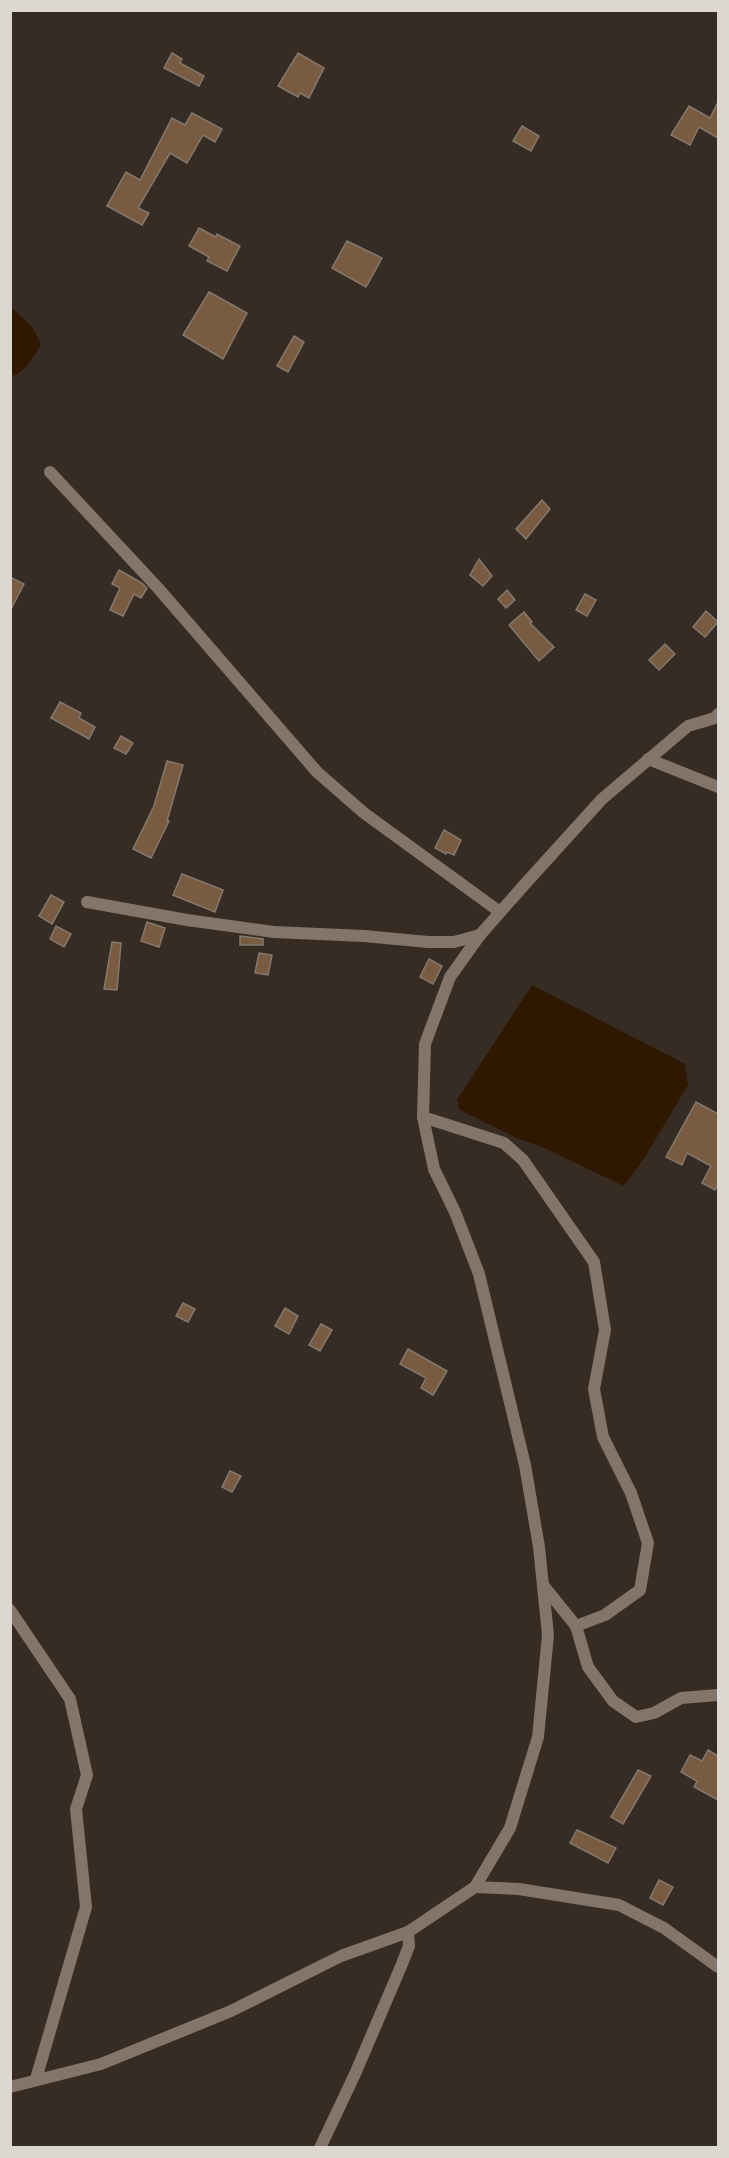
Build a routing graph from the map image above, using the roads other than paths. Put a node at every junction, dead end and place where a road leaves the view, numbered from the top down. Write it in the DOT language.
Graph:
graph roads {
  1 [pos="50,472"];
  2 [pos="718,714"];
  3 [pos="648,759"];
  4 [pos="718,787"];
  5 [pos="87,902"];
  6 [pos="500,912"];
  7 [pos="480,935"];
  8 [pos="423,1117"];
  9 [pos="543,1585"];
  10 [pos="10,1610"];
  11 [pos="576,1626"];
  12 [pos="718,1695"];
  13 [pos="475,1887"];
  14 [pos="408,1932"];
  15 [pos="718,1966"];
  16 [pos="36,2079"];
  17 [pos="10,2087"];
  18 [pos="320,2148"];
  1 -- 6 [label="street"];
  2 -- 3 [label="street"];
  3 -- 4 [label="street"];
  3 -- 6 [label="street"];
  5 -- 7 [label="street"];
  6 -- 7 [label="street"];
  7 -- 8 [label="street"];
  8 -- 9 [label="street"];
  8 -- 11 [label="street"];
  9 -- 11 [label="street"];
  9 -- 13 [label="street"];
  10 -- 16 [label="street"];
  11 -- 12 [label="street"];
  13 -- 14 [label="street"];
  13 -- 15 [label="street"];
  14 -- 16 [label="street"];
  14 -- 18 [label="street"];
  16 -- 17 [label="street"];
}
